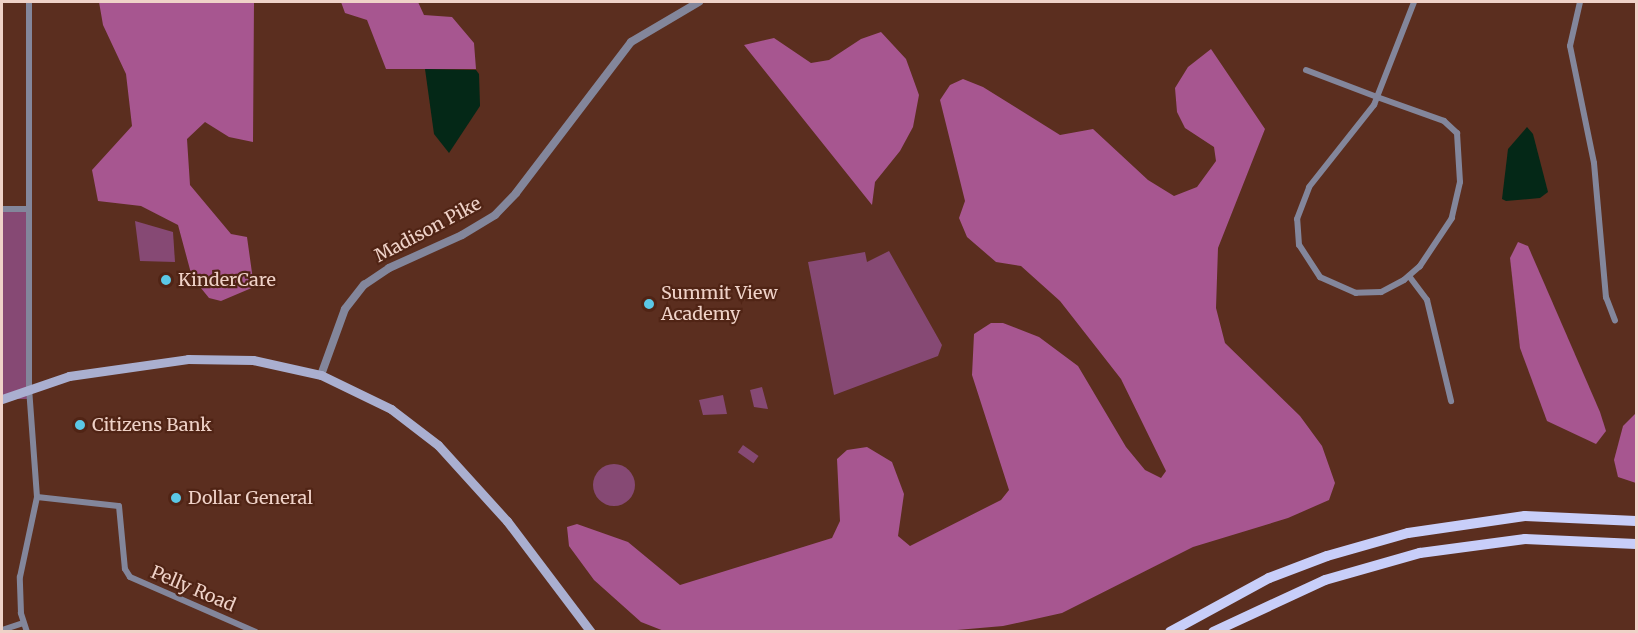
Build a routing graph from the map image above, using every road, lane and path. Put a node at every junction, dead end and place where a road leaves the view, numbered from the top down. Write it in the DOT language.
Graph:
graph roads {
  1 [pos="29,2"];
  2 [pos="699,2"];
  3 [pos="1414,2"];
  4 [pos="1580,2"];
  5 [pos="1306,70"];
  6 [pos="1377,97"];
  7 [pos="2,209"];
  8 [pos="28,209"];
  9 [pos="1409,276"];
  10 [pos="1616,320"];
  11 [pos="321,375"];
  12 [pos="29,388"];
  13 [pos="2,399"];
  14 [pos="1451,400"];
  15 [pos="37,497"];
  16 [pos="1636,521"];
  17 [pos="1636,544"];
  18 [pos="23,623"];
  19 [pos="2,630"];
  20 [pos="27,632"];
  21 [pos="256,632"];
  22 [pos="591,632"];
  23 [pos="1170,632"];
  24 [pos="1213,632"];
  1 -- 8 [label="street"];
  2 -- 11 [label="street, Madison Pike"];
  3 -- 6 [label="street"];
  4 -- 10 [label="street"];
  5 -- 6 [label="street"];
  6 -- 9 [label="street"];
  6 -- 9 [label="street"];
  7 -- 8 [label="street"];
  8 -- 12 [label="street"];
  9 -- 14 [label="street"];
  11 -- 12 [label="main road"];
  11 -- 22 [label="main road"];
  12 -- 13 [label="main road"];
  12 -- 15 [label="street"];
  15 -- 18 [label="street"];
  15 -- 21 [label="street, Pelly Road"];
  16 -- 23 [label="main road"];
  17 -- 24 [label="main road"];
  18 -- 19 [label="street"];
  18 -- 20 [label="street"];
}
